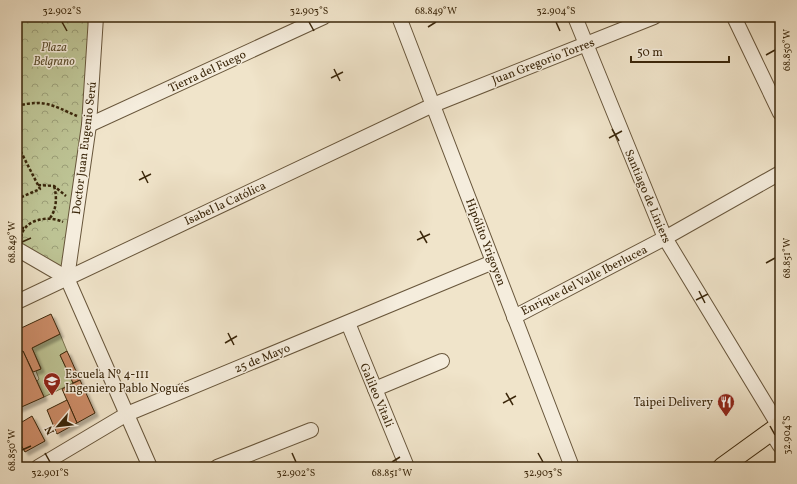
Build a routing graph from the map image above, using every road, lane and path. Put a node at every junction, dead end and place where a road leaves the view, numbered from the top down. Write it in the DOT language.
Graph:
graph roads {
  1 [pos="22,17"];
  2 [pos="96,17"];
  3 [pos="324,17"];
  4 [pos="399,17"];
  5 [pos="575,17"];
  6 [pos="654,17"];
  7 [pos="734,17"];
  8 [pos="17,20"];
  9 [pos="586,44"];
  10 [pos="433,105"];
  11 [pos="17,106"];
  12 [pos="780,114"];
  13 [pos="87,122"];
  14 [pos="17,152"];
  15 [pos="780,174"];
  16 [pos="38,185"];
  17 [pos="54,186"];
  18 [pos="66,196"];
  19 [pos="17,199"];
  20 [pos="50,218"];
  21 [pos="68,225"];
  22 [pos="17,228"];
  23 [pos="24,228"];
  24 [pos="665,238"];
  25 [pos="18,246"];
  26 [pos="493,262"];
  27 [pos="67,278"];
  28 [pos="17,302"];
  29 [pos="514,317"];
  30 [pos="348,323"];
  31 [pos="442,361"];
  32 [pos="375,389"];
  33 [pos="127,414"];
  34 [pos="311,430"];
  35 [pos="777,432"];
  36 [pos="54,463"];
  37 [pos="38,467"];
  38 [pos="150,467"];
  39 [pos="217,467"];
  40 [pos="407,467"];
  41 [pos="572,467"];
  42 [pos="722,467"];
  1 -- 8 [label="path"];
  2 -- 13 [label="street, Doctor Juan Eugenio Serú"];
  3 -- 13 [label="street, Tierra del Fuego"];
  4 -- 10 [label="street, Hipólito Yrigoyen"];
  5 -- 9 [label="street, Santiago de Liniers"];
  6 -- 9 [label="street, Juan Gregorio Torres"];
  7 -- 12 [label="street"];
  9 -- 10 [label="street, Juan Gregorio Torres"];
  9 -- 24 [label="street, Santiago de Liniers"];
  10 -- 26 [label="street, Hipólito Yrigoyen"];
  10 -- 27 [label="street, Isabel la Católica"];
  11 -- 13 [label="path"];
  13 -- 27 [label="street, Doctor Juan Eugenio Serú"];
  14 -- 16 [label="path"];
  15 -- 24 [label="street, Enrique del Valle Iberlucea"];
  16 -- 17 [label="path"];
  16 -- 19 [label="path"];
  17 -- 18 [label="path"];
  17 -- 20 [label="path"];
  20 -- 21 [label="path"];
  20 -- 23 [label="path"];
  22 -- 23 [label="path"];
  23 -- 25 [label="path"];
  24 -- 29 [label="street, Enrique del Valle Iberlucea"];
  24 -- 35 [label="street, Santiago de Liniers"];
  25 -- 27 [label="street"];
  26 -- 29 [label="street, Hipólito Yrigoyen"];
  26 -- 30 [label="street, 25 de Mayo"];
  27 -- 28 [label="street, Isabel la Católica"];
  27 -- 33 [label="street"];
  29 -- 41 [label="street, Hipólito Yrigoyen"];
  30 -- 32 [label="street, Galileo Vitali"];
  30 -- 33 [label="street, 25 de Mayo"];
  31 -- 32 [label="street"];
  32 -- 40 [label="street, Galileo Vitali"];
  33 -- 36 [label="street, 25 de Mayo"];
  33 -- 38 [label="street"];
  34 -- 39 [label="street"];
  35 -- 42 [label="main road"];
  36 -- 37 [label="street, 25 de Mayo"];
}
